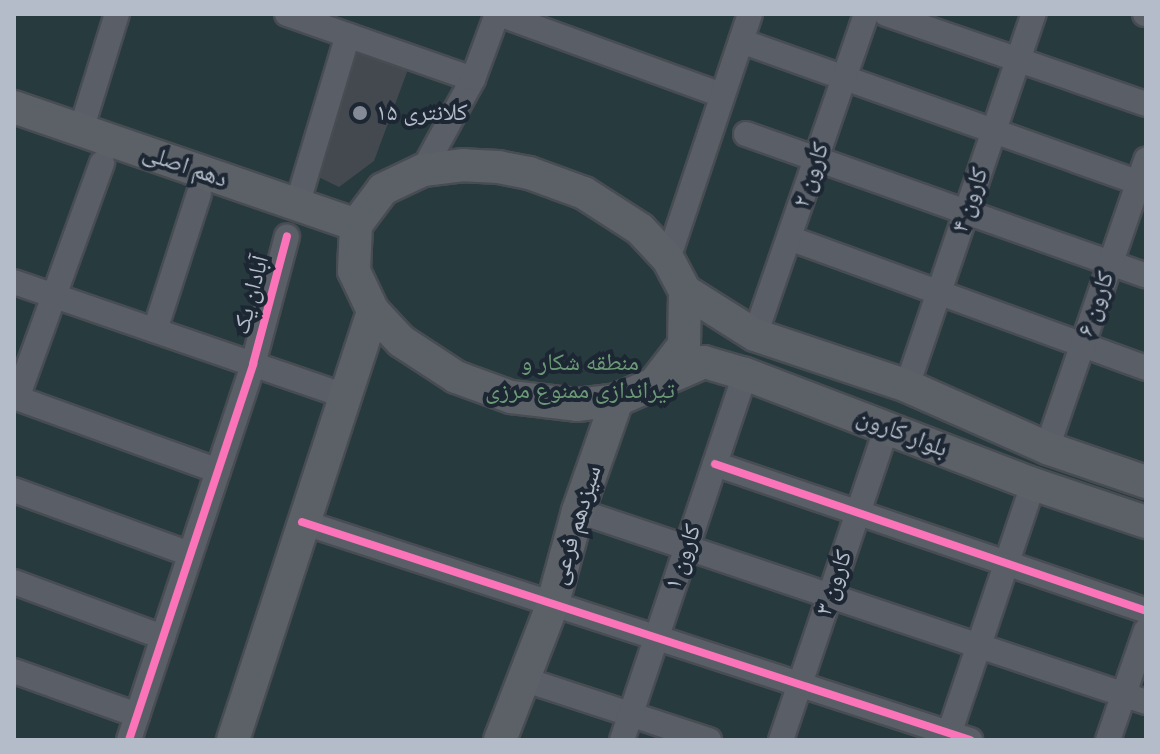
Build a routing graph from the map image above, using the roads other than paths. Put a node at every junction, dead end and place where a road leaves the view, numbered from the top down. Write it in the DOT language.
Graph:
graph roads {
  1 [pos="117,14"];
  2 [pos="287,14"];
  3 [pos="498,14"];
  4 [pos="750,14"];
  5 [pos="866,14"];
  6 [pos="886,14"];
  7 [pos="1034,14"];
  8 [pos="326,20"];
  9 [pos="348,35"];
  10 [pos="741,41"];
  11 [pos="1018,60"];
  12 [pos="844,78"];
  13 [pos="473,79"];
  14 [pos="721,95"];
  15 [pos="1146,104"];
  16 [pos="14,107"];
  17 [pos="81,130"];
  18 [pos="994,131"];
  19 [pos="746,134"];
  20 [pos="816,159"];
  21 [pos="102,163"];
  22 [pos="423,170"];
  23 [pos="1143,176"];
  24 [pos="199,194"];
  25 [pos="297,205"];
  26 [pos="966,212"];
  27 [pos="356,225"];
  28 [pos="287,236"];
  29 [pos="789,238"];
  30 [pos="668,259"];
  31 [pos="1110,264"];
  32 [pos="1146,276"];
  33 [pos="14,282"];
  34 [pos="685,291"];
  35 [pos="939,293"];
  36 [pos="54,296"];
  37 [pos="373,311"];
  38 [pos="155,330"];
  39 [pos="755,335"];
  40 [pos="1082,345"];
  41 [pos="253,364"];
  42 [pos="1146,368"];
  43 [pos="745,374"];
  44 [pos="657,380"];
  45 [pos="907,386"];
  46 [pos="345,396"];
  47 [pos="16,398"];
  48 [pos="617,400"];
  49 [pos="887,427"];
  50 [pos="1047,448"];
  51 [pos="715,464"];
  52 [pos="218,471"];
  53 [pos="1146,482"];
  54 [pos="1033,484"];
  55 [pos="14,490"];
  56 [pos="578,511"];
  57 [pos="858,513"];
  58 [pos="302,522"];
  59 [pos="1146,522"];
  60 [pos="686,548"];
  61 [pos="190,554"];
  62 [pos="1006,563"];
  63 [pos="14,582"];
  64 [pos="830,596"];
  65 [pos="552,606"];
  66 [pos="1146,611"];
  67 [pos="1146,630"];
  68 [pos="163,637"];
  69 [pos="656,639"];
  70 [pos="978,646"];
  71 [pos="14,671"];
  72 [pos="523,679"];
  73 [pos="800,685"];
  74 [pos="1135,698"];
  75 [pos="631,714"];
  76 [pos="137,715"];
  77 [pos="956,738"];
  78 [pos="129,740"];
  79 [pos="233,740"];
  80 [pos="500,740"];
  81 [pos="622,740"];
  82 [pos="709,740"];
  83 [pos="781,740"];
  84 [pos="1108,740"];
  1 -- 17 [label="street"];
  2 -- 8 [label="street"];
  3 -- 13 [label="street"];
  3 -- 14 [label="street"];
  4 -- 10 [label="street"];
  5 -- 12 [label="street, کارون ۲"];
  6 -- 11 [label="street"];
  7 -- 11 [label="street, کارون ۴"];
  8 -- 9 [label="street"];
  9 -- 13 [label="street"];
  9 -- 25 [label="street"];
  10 -- 12 [label="street"];
  10 -- 14 [label="street"];
  11 -- 15 [label="street"];
  11 -- 18 [label="street, کارون ۴"];
  12 -- 18 [label="street"];
  12 -- 20 [label="street, کارون ۲"];
  13 -- 22 [label="street"];
  14 -- 30 [label="street"];
  16 -- 17 [label="main road, دهم اصلی"];
  17 -- 25 [label="main road, دهم اصلی"];
  18 -- 23 [label="street"];
  18 -- 26 [label="street, کارون ۴"];
  19 -- 20 [label="street"];
  20 -- 26 [label="street"];
  20 -- 29 [label="street, کارون ۲"];
  21 -- 36 [label="street"];
  22 -- 27 [label="main road"];
  22 -- 30 [label="main road"];
  23 -- 31 [label="street, کارون ۶"];
  24 -- 38 [label="street"];
  25 -- 27 [label="main road, دهم اصلی"];
  26 -- 31 [label="street"];
  26 -- 35 [label="street, کارون ۴"];
  27 -- 37 [label="main road, بلوار کارون"];
  28 -- 41 [label="street, آبادان یک"];
  29 -- 35 [label="street"];
  29 -- 39 [label="street, کارون ۲"];
  30 -- 34 [label="main road"];
  31 -- 32 [label="street"];
  31 -- 40 [label="street, کارون ۶"];
  33 -- 36 [label="street"];
  34 -- 39 [label="main road, بلوار کارون"];
  34 -- 44 [label="main road"];
  35 -- 40 [label="street"];
  35 -- 45 [label="street, کارون ۴"];
  36 -- 38 [label="street"];
  36 -- 47 [label="street"];
  37 -- 46 [label="main road"];
  37 -- 48 [label="main road, بلوار کارون"];
  38 -- 41 [label="street"];
  39 -- 45 [label="main road, بلوار کارون"];
  40 -- 42 [label="street"];
  40 -- 50 [label="street, کارون ۶"];
  41 -- 46 [label="street"];
  41 -- 52 [label="street, آبادان یک"];
  43 -- 44 [label="main road, بلوار کارون"];
  43 -- 49 [label="main road, بلوار کارون"];
  43 -- 51 [label="street, کارون ۱"];
  44 -- 48 [label="main road, بلوار کارون"];
  45 -- 50 [label="main road, بلوار کارون"];
  46 -- 58 [label="main road"];
  47 -- 52 [label="street"];
  48 -- 56 [label="main road, سیزدهم فرعی"];
  49 -- 54 [label="main road, بلوار کارون"];
  49 -- 57 [label="street, کارون ۳"];
  50 -- 53 [label="main road, بلوار کارون"];
  51 -- 57 [label="street"];
  51 -- 60 [label="street, کارون ۱"];
  52 -- 61 [label="street, آبادان یک"];
  54 -- 59 [label="main road, بلوار کارون"];
  54 -- 62 [label="street"];
  55 -- 61 [label="street"];
  56 -- 60 [label="street"];
  56 -- 65 [label="main road, سیزدهم فرعی"];
  57 -- 62 [label="street"];
  57 -- 64 [label="street, کارون ۳"];
  58 -- 65 [label="street"];
  58 -- 79 [label="main road"];
  60 -- 64 [label="street"];
  60 -- 69 [label="street, کارون ۱"];
  61 -- 68 [label="street, آبادان یک"];
  62 -- 66 [label="street"];
  62 -- 70 [label="street"];
  63 -- 68 [label="street"];
  64 -- 70 [label="street"];
  64 -- 73 [label="street, کارون ۳"];
  65 -- 69 [label="street"];
  65 -- 72 [label="main road, سیزدهم فرعی"];
  67 -- 74 [label="street"];
  68 -- 76 [label="street, آبادان یک"];
  69 -- 73 [label="street"];
  69 -- 75 [label="street, کارون ۱"];
  70 -- 74 [label="street"];
  70 -- 77 [label="street"];
  71 -- 76 [label="street"];
  72 -- 75 [label="street"];
  72 -- 80 [label="main road, سیزدهم فرعی"];
  73 -- 77 [label="street"];
  73 -- 83 [label="street, کارون ۳"];
  74 -- 84 [label="street"];
  75 -- 81 [label="street, کارون ۱"];
  75 -- 82 [label="street"];
  76 -- 78 [label="street, آبادان یک"];
}
